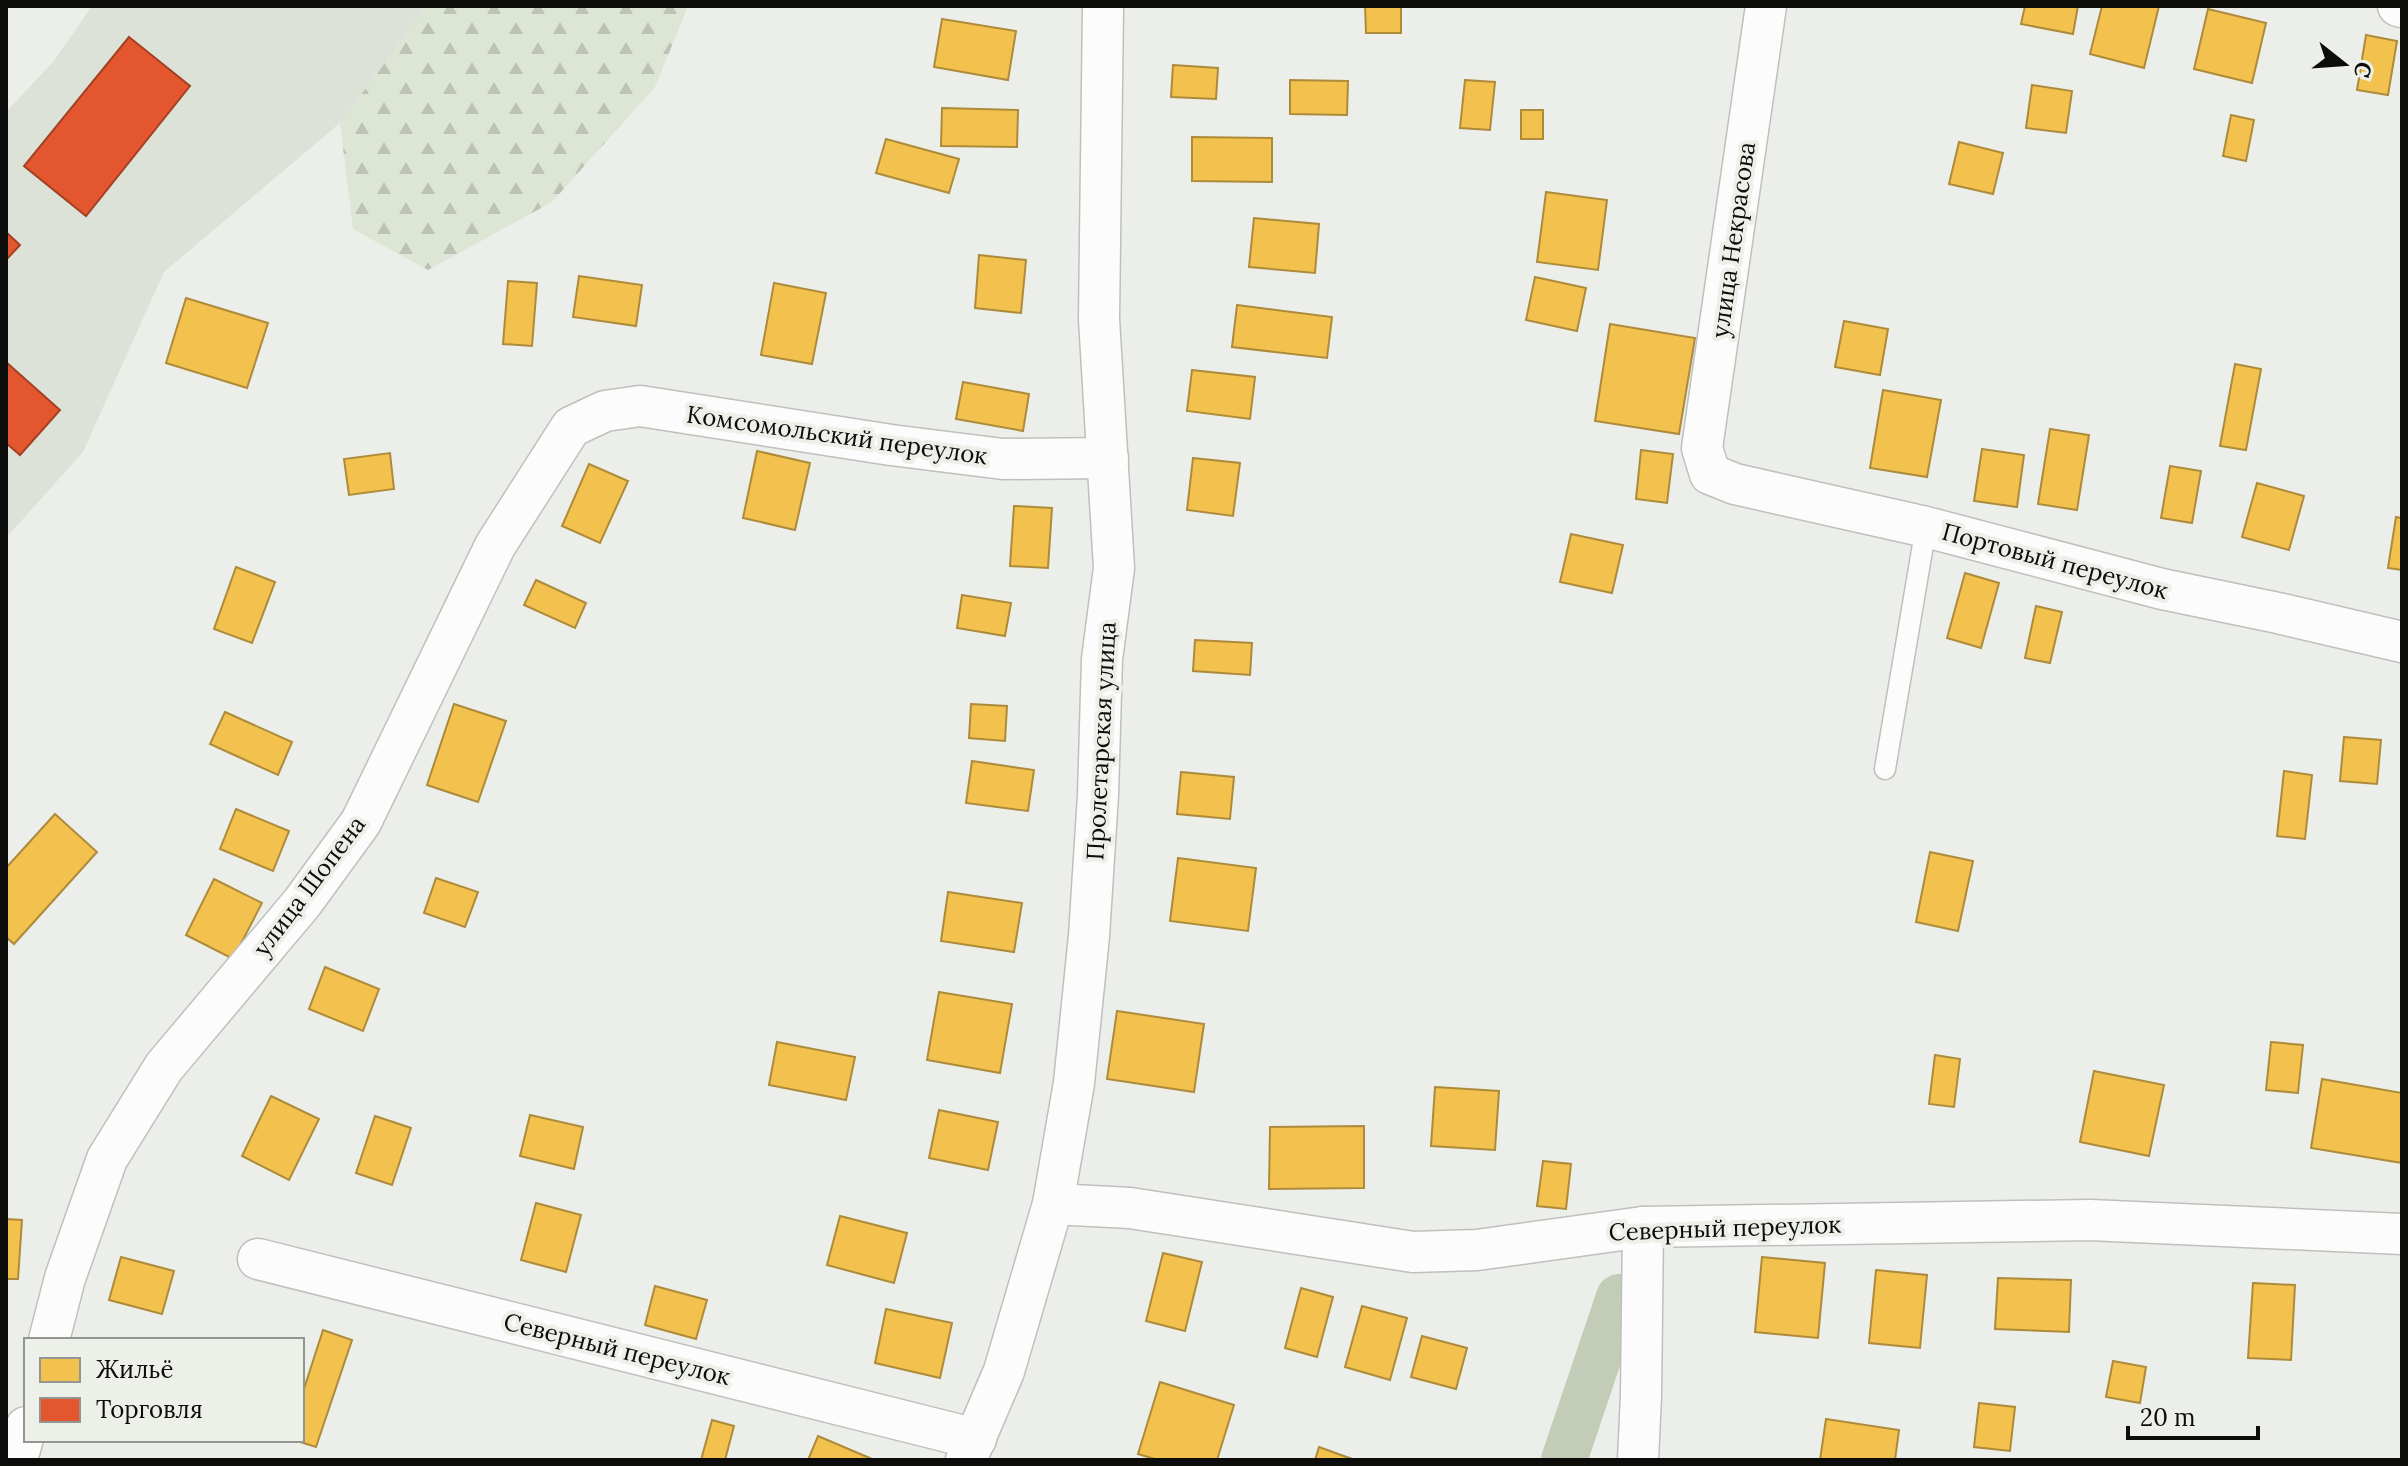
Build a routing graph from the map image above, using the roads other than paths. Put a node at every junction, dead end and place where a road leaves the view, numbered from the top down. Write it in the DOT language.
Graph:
graph roads {
  1 [pos="1103,6"];
  2 [pos="1766,6"];
  3 [pos="571,427"];
  4 [pos="1108,458"];
  5 [pos="1710,474"];
  6 [pos="1926,527"];
  7 [pos="2402,642"];
  8 [pos="1885,769"];
  9 [pos="1053,1204"];
  10 [pos="1643,1227"];
  11 [pos="2402,1234"];
  12 [pos="258,1259"];
  13 [pos="50,1338"];
  14 [pos="24,1434"];
  15 [pos="971,1449"];
  16 [pos="17,1460"];
  17 [pos="1638,1460"];
  1 -- 4 [label="street, Пролетарская улица"];
  2 -- 5 [label="street, улица Некрасова"];
  3 -- 4 [label="street, Комсомольский переулок"];
  3 -- 13 [label="street, улица Шопена"];
  4 -- 9 [label="street, Пролетарская улица"];
  5 -- 6 [label="street, Портовый переулок"];
  6 -- 7 [label="street, Портовый переулок"];
  6 -- 8 [label="lane"];
  9 -- 10 [label="street, Северный переулок"];
  9 -- 15 [label="street, Пролетарская улица"];
  10 -- 11 [label="street, Северный переулок"];
  10 -- 17 [label="street"];
  12 -- 15 [label="street, Северный переулок"];
  14 -- 16 [label="street"];
}
